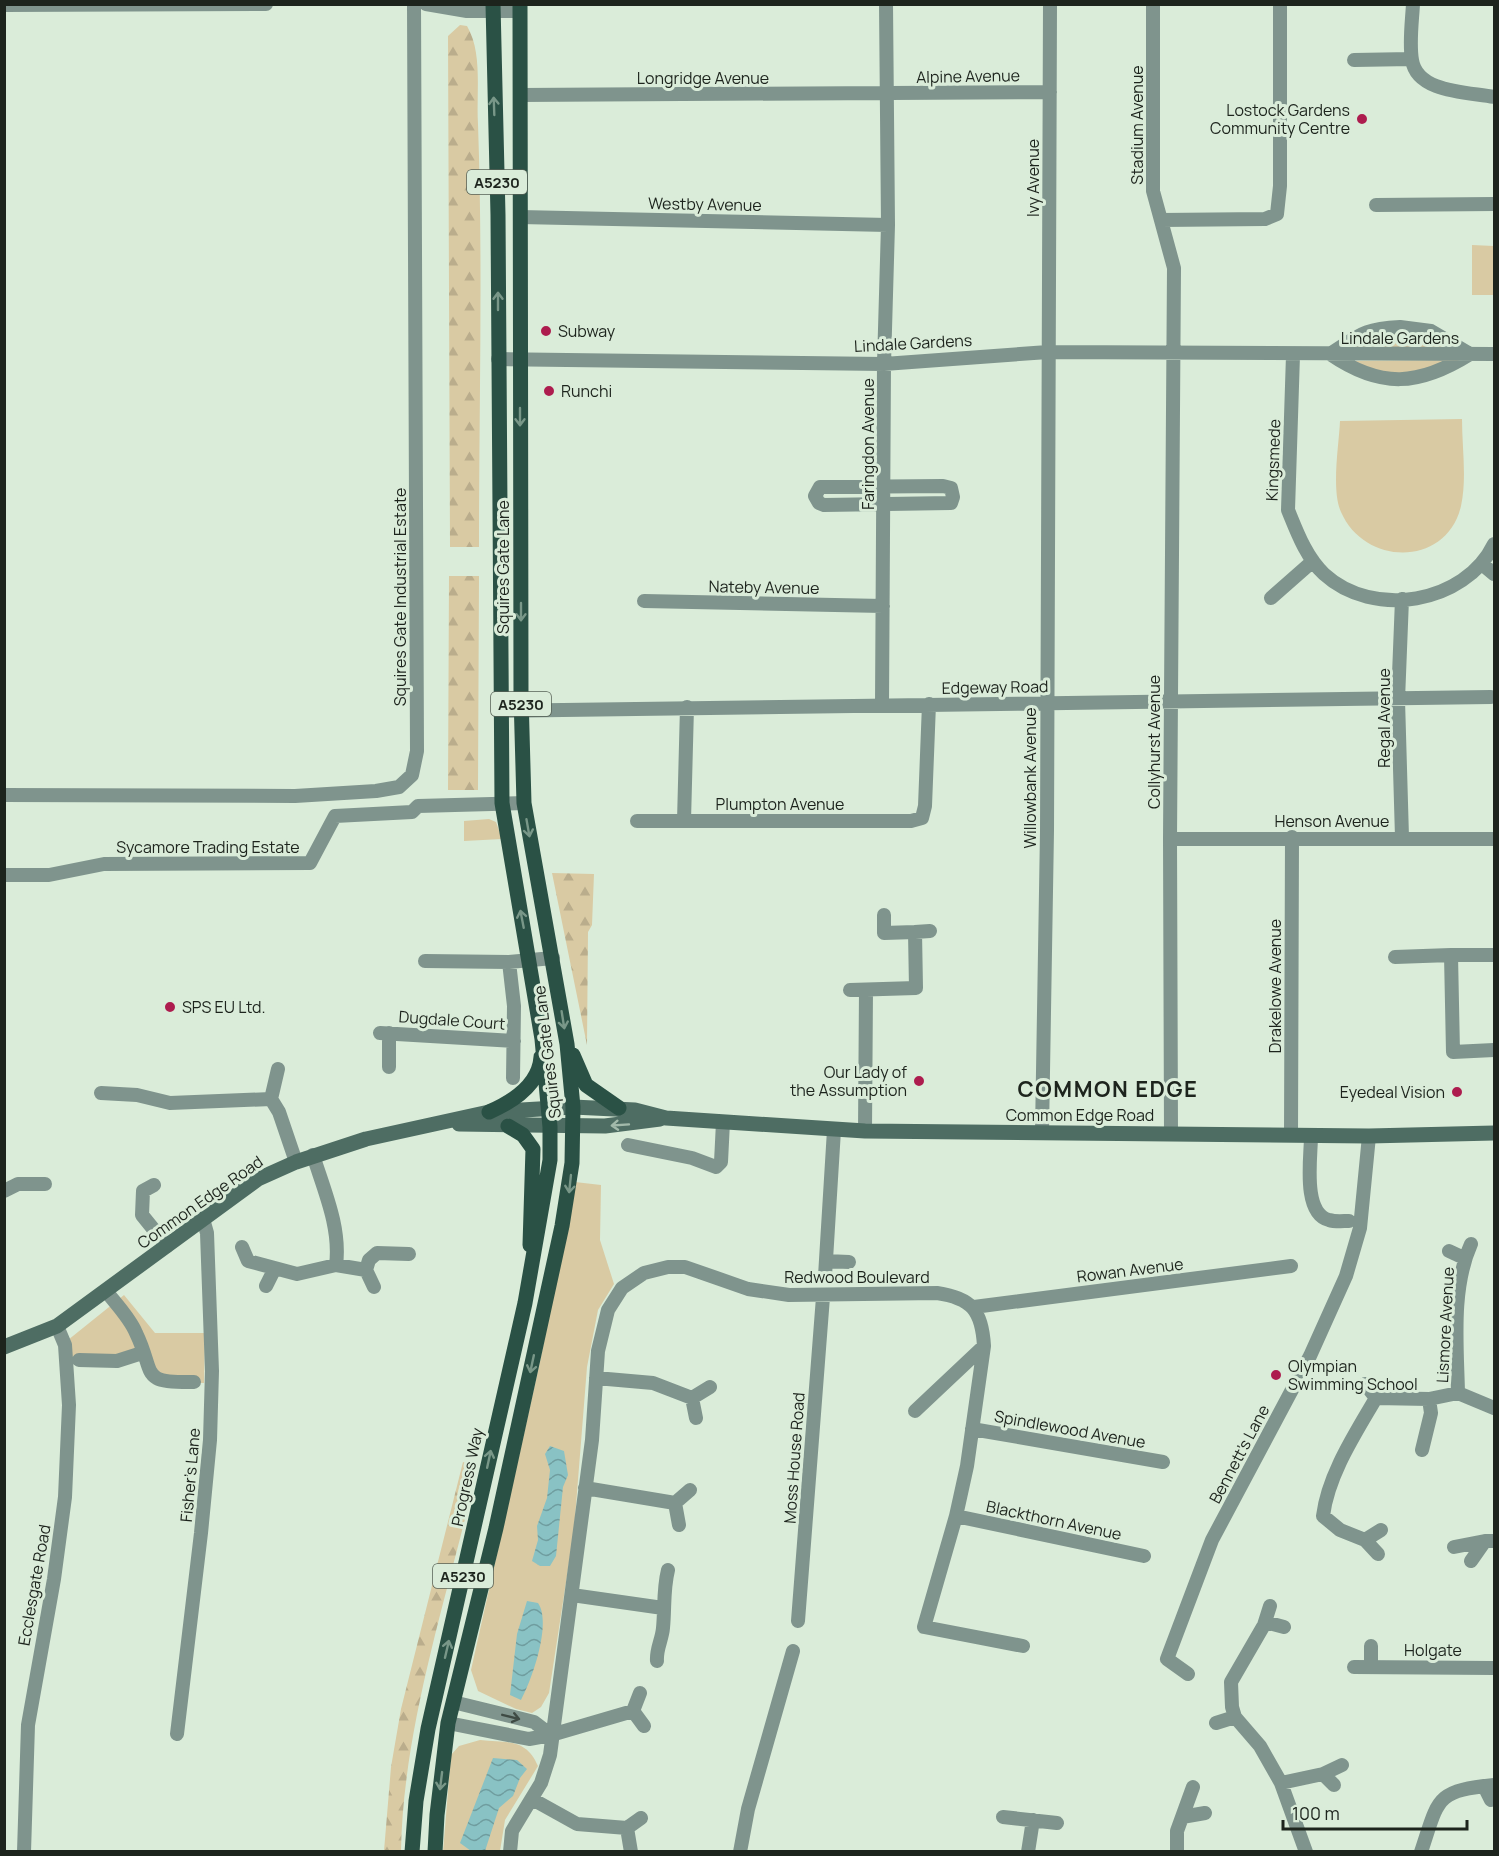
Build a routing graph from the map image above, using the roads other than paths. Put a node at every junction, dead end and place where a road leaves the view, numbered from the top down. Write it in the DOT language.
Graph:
graph roads {
  1 [pos="266,4"];
  2 [pos="414,4"];
  3 [pos="426,4"];
  4 [pos="886,4"];
  5 [pos="1050,4"];
  6 [pos="1153,4"];
  7 [pos="1280,4"];
  8 [pos="1413,4"];
  9 [pos="4,5"];
  10 [pos="493,8"];
  11 [pos="520,8"];
  12 [pos="1411,59"];
  13 [pos="1354,60"];
  14 [pos="1050,92"];
  15 [pos="520,94"];
  16 [pos="886,94"];
  17 [pos="1494,97"];
  18 [pos="1494,204"];
  19 [pos="1376,205"];
  20 [pos="520,217"];
  21 [pos="1161,220"];
  22 [pos="888,225"];
  23 [pos="1172,350"];
  24 [pos="1048,352"];
  25 [pos="1330,354"];
  26 [pos="1470,354"];
  27 [pos="1494,354"];
  28 [pos="1293,355"];
  29 [pos="498,359"];
  30 [pos="520,359"];
  31 [pos="884,364"];
  32 [pos="885,486"];
  33 [pos="885,504"];
  34 [pos="1494,544"];
  35 [pos="1313,561"];
  36 [pos="1482,564"];
  37 [pos="1494,574"];
  38 [pos="1271,598"];
  39 [pos="1402,599"];
  40 [pos="644,602"];
  41 [pos="883,606"];
  42 [pos="1491,697"];
  43 [pos="1398,700"];
  44 [pos="1171,701"];
  45 [pos="1046,703"];
  46 [pos="929,704"];
  47 [pos="882,705"];
  48 [pos="687,707"];
  49 [pos="499,711"];
  50 [pos="521,711"];
  51 [pos="4,795"];
  52 [pos="502,803"];
  53 [pos="524,803"];
  54 [pos="637,821"];
  55 [pos="684,821"];
  56 [pos="1292,837"];
  57 [pos="1402,837"];
  58 [pos="1170,839"];
  59 [pos="1494,839"];
  60 [pos="4,874"];
  61 [pos="884,915"];
  62 [pos="930,931"];
  63 [pos="915,932"];
  64 [pos="1494,955"];
  65 [pos="1451,956"];
  66 [pos="1395,957"];
  67 [pos="553,958"];
  68 [pos="529,960"];
  69 [pos="425,961"];
  70 [pos="509,962"];
  71 [pos="850,990"];
  72 [pos="866,990"];
  73 [pos="542,1039"];
  74 [pos="513,1041"];
  75 [pos="567,1044"];
  76 [pos="1494,1050"];
  77 [pos="389,1067"];
  78 [pos="278,1069"];
  79 [pos="513,1078"];
  80 [pos="100,1093"];
  81 [pos="271,1099"];
  82 [pos="170,1103"];
  83 [pos="573,1107"];
  84 [pos="619,1108"];
  85 [pos="549,1109"];
  86 [pos="489,1112"];
  87 [pos="165,1117"];
  88 [pos="666,1118"];
  89 [pos="723,1122"];
  90 [pos="433,1124"];
  91 [pos="574,1125"];
  92 [pos="508,1126"];
  93 [pos="550,1127"];
  94 [pos="834,1130"];
  95 [pos="865,1131"];
  96 [pos="1042,1132"];
  97 [pos="1494,1132"];
  98 [pos="1172,1133"];
  99 [pos="1291,1135"];
  100 [pos="1311,1136"];
  101 [pos="1369,1136"];
  102 [pos="628,1145"];
  103 [pos="313,1155"];
  104 [pos="296,1162"];
  105 [pos="45,1184"];
  106 [pos="130,1184"];
  107 [pos="4,1191"];
  108 [pos="203,1219"];
  109 [pos="1349,1221"];
  110 [pos="1471,1244"];
  111 [pos="167,1246"];
  112 [pos="242,1247"];
  113 [pos="1449,1251"];
  114 [pos="409,1254"];
  115 [pos="1464,1258"];
  116 [pos="826,1261"];
  117 [pos="533,1262"];
  118 [pos="849,1262"];
  119 [pos="336,1265"];
  120 [pos="1292,1266"];
  121 [pos="274,1270"];
  122 [pos="366,1270"];
  123 [pos="825,1276"];
  124 [pos="266,1286"];
  125 [pos="374,1287"];
  126 [pos="106,1291"];
  127 [pos="823,1297"];
  128 [pos="974,1307"];
  129 [pos="57,1326"];
  130 [pos="984,1346"];
  131 [pos="4,1347"];
  132 [pos="142,1353"];
  133 [pos="79,1360"];
  134 [pos="596,1378"];
  135 [pos="194,1383"];
  136 [pos="1365,1384"];
  137 [pos="710,1387"];
  138 [pos="1458,1393"];
  139 [pos="692,1398"];
  140 [pos="1376,1398"];
  141 [pos="1429,1400"];
  142 [pos="1494,1408"];
  143 [pos="915,1411"];
  144 [pos="696,1418"];
  145 [pos="972,1429"];
  146 [pos="1422,1450"];
  147 [pos="1163,1462"];
  148 [pos="585,1488"];
  149 [pos="690,1490"];
  150 [pos="675,1503"];
  151 [pos="956,1516"];
  152 [pos="679,1525"];
  153 [pos="1381,1530"];
  154 [pos="1365,1540"];
  155 [pos="1490,1541"];
  156 [pos="1454,1547"];
  157 [pos="1378,1554"];
  158 [pos="1144,1556"];
  159 [pos="1471,1561"];
  160 [pos="668,1570"];
  161 [pos="572,1595"];
  162 [pos="1270,1606"];
  163 [pos="663,1608"];
  164 [pos="798,1621"];
  165 [pos="1265,1622"];
  166 [pos="1284,1627"];
  167 [pos="1023,1646"];
  168 [pos="1371,1646"];
  169 [pos="793,1651"];
  170 [pos="657,1661"];
  171 [pos="1354,1667"];
  172 [pos="1371,1667"];
  173 [pos="1494,1668"];
  174 [pos="1188,1674"];
  175 [pos="438,1689"];
  176 [pos="640,1693"];
  177 [pos="453,1710"];
  178 [pos="633,1711"];
  179 [pos="1235,1717"];
  180 [pos="1216,1723"];
  181 [pos="644,1726"];
  182 [pos="177,1734"];
  183 [pos="551,1735"];
  184 [pos="1342,1765"];
  185 [pos="1323,1774"];
  186 [pos="1281,1783"];
  187 [pos="1334,1785"];
  188 [pos="1489,1785"];
  189 [pos="1193,1787"];
  190 [pos="532,1799"];
  191 [pos="1491,1800"];
  192 [pos="1205,1813"];
  193 [pos="1003,1817"];
  194 [pos="1182,1817"];
  195 [pos="641,1818"];
  196 [pos="1033,1820"];
  197 [pos="1057,1823"];
  198 [pos="627,1828"];
  199 [pos="414,1831"];
  200 [pos="24,1851"];
  201 [pos="412,1851"];
  202 [pos="435,1851"];
  203 [pos="510,1851"];
  204 [pos="631,1851"];
  205 [pos="740,1851"];
  206 [pos="1028,1851"];
  207 [pos="1177,1851"];
  208 [pos="1306,1851"];
  209 [pos="1421,1851"];
  1 -- 9 [label="street"];
  2 -- 51 [label="street, Squires Gate Industrial Estate"];
  3 -- 10 [label="street"];
  4 -- 16 [label="street, Faringdon Avenue"];
  5 -- 14 [label="street, Ivy Avenue"];
  6 -- 21 [label="street, Stadium Avenue"];
  7 -- 21 [label="street"];
  8 -- 12 [label="street"];
  10 -- 11 [label="street"];
  29 -- 10 [label="main road, Squires Gate Lane / A5230, one-way"];
  11 -- 15 [label="main road, Squires Gate Lane / A5230"];
  12 -- 13 [label="street"];
  12 -- 17 [label="street"];
  14 -- 16 [label="street, Alpine Avenue"];
  14 -- 24 [label="street, Ivy Avenue"];
  15 -- 16 [label="street, Longridge Avenue"];
  15 -- 20 [label="main road, Squires Gate Lane / A5230"];
  16 -- 22 [label="street, Faringdon Avenue"];
  18 -- 19 [label="street"];
  20 -- 22 [label="street, Westby Avenue"];
  20 -- 30 [label="main road, Squires Gate Lane / A5230"];
  21 -- 23 [label="street, Stadium Avenue"];
  22 -- 31 [label="street, Faringdon Avenue"];
  23 -- 24 [label="street, Lindale Gardens"];
  23 -- 28 [label="street, Lindale Gardens"];
  23 -- 44 [label="street, Collyhurst Avenue"];
  24 -- 31 [label="street, Lindale Gardens"];
  24 -- 45 [label="street, Willowbank Avenue"];
  25 -- 26 [label="street, Lindale Gardens"];
  25 -- 26 [label="street, Lindale Gardens"];
  25 -- 26 [label="street, Lindale Gardens"];
  25 -- 28 [label="street, Lindale Gardens"];
  26 -- 27 [label="street, Lindale Gardens"];
  28 -- 35 [label="street, Kingsmede"];
  29 -- 30 [label="street, Lindale Gardens"];
  29 -- 49 [label="main road, Squires Gate Lane / A5230"];
  30 -- 31 [label="street, Lindale Gardens"];
  30 -- 50 [label="main road, Squires Gate Lane / A5230, one-way"];
  31 -- 32 [label="street, Faringdon Avenue"];
  32 -- 33 [label="street, Faringdon Avenue"];
  32 -- 33 [label="street"];
  32 -- 33 [label="street"];
  33 -- 41 [label="street, Faringdon Avenue"];
  34 -- 36 [label="street, Kingsmede"];
  35 -- 38 [label="street"];
  35 -- 39 [label="street, Kingsmede"];
  36 -- 37 [label="street"];
  36 -- 39 [label="street, Kingsmede"];
  39 -- 43 [label="street, Regal Avenue"];
  40 -- 41 [label="street, Nateby Avenue"];
  41 -- 47 [label="street, Faringdon Avenue"];
  42 -- 43 [label="street, Edgeway Road"];
  43 -- 44 [label="street, Edgeway Road"];
  43 -- 57 [label="street, Regal Avenue"];
  44 -- 45 [label="street, Edgeway Road"];
  44 -- 58 [label="street, Collyhurst Avenue"];
  45 -- 46 [label="street, Edgeway Road"];
  45 -- 96 [label="street, Willowbank Avenue"];
  46 -- 47 [label="street, Edgeway Road"];
  46 -- 55 [label="street, Plumpton Avenue"];
  47 -- 48 [label="street, Edgeway Road"];
  48 -- 50 [label="street, Edgeway Road"];
  48 -- 55 [label="street"];
  49 -- 50 [label="street, Edgeway Road"];
  49 -- 52 [label="main road, Squires Gate Lane / A5230"];
  50 -- 53 [label="main road, Squires Gate Lane / A5230"];
  52 -- 53 [label="street"];
  52 -- 60 [label="street, Sycamore Trading Estate"];
  68 -- 52 [label="main road, Squires Gate Lane / A5230, one-way"];
  53 -- 67 [label="main road, Squires Gate Lane / A5230, one-way"];
  54 -- 55 [label="street, Plumpton Avenue"];
  56 -- 57 [label="street, Henson Avenue"];
  56 -- 58 [label="street, Henson Avenue"];
  56 -- 99 [label="street, Drakelowe Avenue"];
  57 -- 59 [label="street, Henson Avenue"];
  58 -- 98 [label="street, Collyhurst Avenue"];
  61 -- 63 [label="street"];
  62 -- 63 [label="street"];
  63 -- 72 [label="street"];
  64 -- 65 [label="street"];
  65 -- 66 [label="street"];
  65 -- 76 [label="street"];
  67 -- 68 [label="street"];
  67 -- 75 [label="main road, Squires Gate Lane / A5230, one-way"];
  68 -- 70 [label="street"];
  68 -- 73 [label="main road, Squires Gate Lane / A5230"];
  69 -- 70 [label="street"];
  70 -- 74 [label="street, Squires Gate Lane"];
  71 -- 72 [label="street"];
  72 -- 95 [label="street"];
  73 -- 85 [label="main road, Squires Gate Lane / A5230"];
  73 -- 86 [label="main road"];
  74 -- 77 [label="street, Dugdale Court"];
  74 -- 79 [label="street, Squires Gate Lane"];
  75 -- 83 [label="main road, Squires Gate Lane / A5230"];
  75 -- 84 [label="main road"];
  78 -- 81 [label="street"];
  80 -- 82 [label="street"];
  81 -- 82 [label="street"];
  81 -- 104 [label="street"];
  82 -- 87 [label="street"];
  83 -- 84 [label="main road, Common Edge Road"];
  83 -- 85 [label="main road, Common Edge Road"];
  83 -- 91 [label="main road, Squires Gate Lane / A5230"];
  84 -- 88 [label="main road, Common Edge Road"];
  85 -- 86 [label="main road, Common Edge Road"];
  85 -- 93 [label="main road, Progress Way / A5230"];
  86 -- 90 [label="main road, Common Edge Road"];
  88 -- 89 [label="main road, Common Edge Road"];
  88 -- 91 [label="main road, Common Edge Road, one-way"];
  89 -- 94 [label="main road, Common Edge Road"];
  89 -- 102 [label="street"];
  90 -- 92 [label="main road, Common Edge Road"];
  90 -- 103 [label="main road, Common Edge Road"];
  91 -- 93 [label="main road, Common Edge Road"];
  91 -- 177 [label="main road, A5230, one-way"];
  92 -- 93 [label="main road, Common Edge Road"];
  92 -- 117 [label="main road"];
  93 -- 117 [label="main road, Progress Way / A5230"];
  94 -- 95 [label="main road, Common Edge Road"];
  94 -- 116 [label="street"];
  95 -- 96 [label="main road, Common Edge Road"];
  96 -- 98 [label="main road, Common Edge Road"];
  97 -- 101 [label="main road, Common Edge Road"];
  98 -- 99 [label="main road, Common Edge Road"];
  99 -- 100 [label="main road, Common Edge Road"];
  100 -- 101 [label="main road, Common Edge Road"];
  100 -- 109 [label="street"];
  101 -- 174 [label="street, Bennett's Lane"];
  103 -- 104 [label="main road, Common Edge Road"];
  103 -- 119 [label="street"];
  104 -- 108 [label="main road, Common Edge Road"];
  105 -- 107 [label="street"];
  106 -- 111 [label="street"];
  108 -- 111 [label="main road, Common Edge Road"];
  108 -- 182 [label="street, Fisher's Lane"];
  110 -- 115 [label="street, Lismore Avenue"];
  111 -- 126 [label="main road, Common Edge Road"];
  112 -- 121 [label="street"];
  113 -- 115 [label="street, Lismore Avenue"];
  114 -- 122 [label="street"];
  115 -- 138 [label="street, Lismore Avenue"];
  116 -- 118 [label="street"];
  116 -- 123 [label="street"];
  175 -- 117 [label="main road, Progress Way / A5230, one-way"];
  119 -- 121 [label="street"];
  119 -- 122 [label="street"];
  120 -- 128 [label="street, Rowan Avenue"];
  121 -- 124 [label="street"];
  122 -- 125 [label="street"];
  126 -- 129 [label="main road, Common Edge Road"];
  126 -- 132 [label="street"];
  127 -- 128 [label="street, Redwood Boulevard"];
  127 -- 134 [label="street, Redwood Boulevard"];
  127 -- 164 [label="street, Moss House Road"];
  128 -- 130 [label="street"];
  129 -- 131 [label="main road, Common Edge Road"];
  129 -- 200 [label="street, Ecclesgate Road"];
  130 -- 143 [label="street"];
  130 -- 145 [label="street"];
  132 -- 133 [label="street"];
  132 -- 135 [label="street"];
  134 -- 139 [label="street"];
  134 -- 148 [label="street, Redwood Boulevard"];
  136 -- 140 [label="street"];
  137 -- 139 [label="street"];
  138 -- 141 [label="street"];
  138 -- 142 [label="street"];
  139 -- 144 [label="street"];
  140 -- 141 [label="street"];
  140 -- 154 [label="street"];
  141 -- 146 [label="street"];
  145 -- 147 [label="street, Spindlewood Avenue"];
  145 -- 151 [label="street"];
  148 -- 150 [label="street"];
  148 -- 161 [label="street, Redwood Boulevard"];
  149 -- 150 [label="street"];
  150 -- 152 [label="street"];
  151 -- 158 [label="street, Blackthorn Avenue"];
  151 -- 167 [label="street"];
  153 -- 154 [label="street"];
  154 -- 157 [label="street"];
  155 -- 156 [label="street"];
  155 -- 159 [label="street"];
  160 -- 163 [label="street"];
  161 -- 163 [label="street"];
  161 -- 183 [label="street, Redwood Boulevard"];
  162 -- 165 [label="street"];
  163 -- 170 [label="street"];
  165 -- 166 [label="street"];
  165 -- 179 [label="street"];
  168 -- 172 [label="street"];
  169 -- 205 [label="street"];
  171 -- 172 [label="street, Holgate"];
  172 -- 173 [label="street, Holgate"];
  175 -- 177 [label="main road"];
  175 -- 199 [label="main road, Progress Way / A5230"];
  176 -- 178 [label="street"];
  177 -- 183 [label="street, one-way"];
  177 -- 183 [label="street"];
  177 -- 199 [label="main road"];
  177 -- 202 [label="main road, A5230, one-way"];
  178 -- 181 [label="street"];
  178 -- 183 [label="street"];
  179 -- 180 [label="street"];
  179 -- 186 [label="street"];
  183 -- 190 [label="street, Redwood Boulevard"];
  184 -- 185 [label="street"];
  185 -- 186 [label="street"];
  185 -- 187 [label="street"];
  186 -- 208 [label="street"];
  188 -- 191 [label="street"];
  188 -- 209 [label="street"];
  189 -- 194 [label="street"];
  190 -- 198 [label="street"];
  190 -- 203 [label="street, Redwood Boulevard"];
  192 -- 194 [label="street"];
  193 -- 196 [label="street"];
  194 -- 207 [label="street"];
  195 -- 198 [label="street"];
  196 -- 197 [label="street"];
  196 -- 206 [label="street"];
  198 -- 204 [label="street"];
  199 -- 201 [label="main road, Progress Way / A5230"];
}
